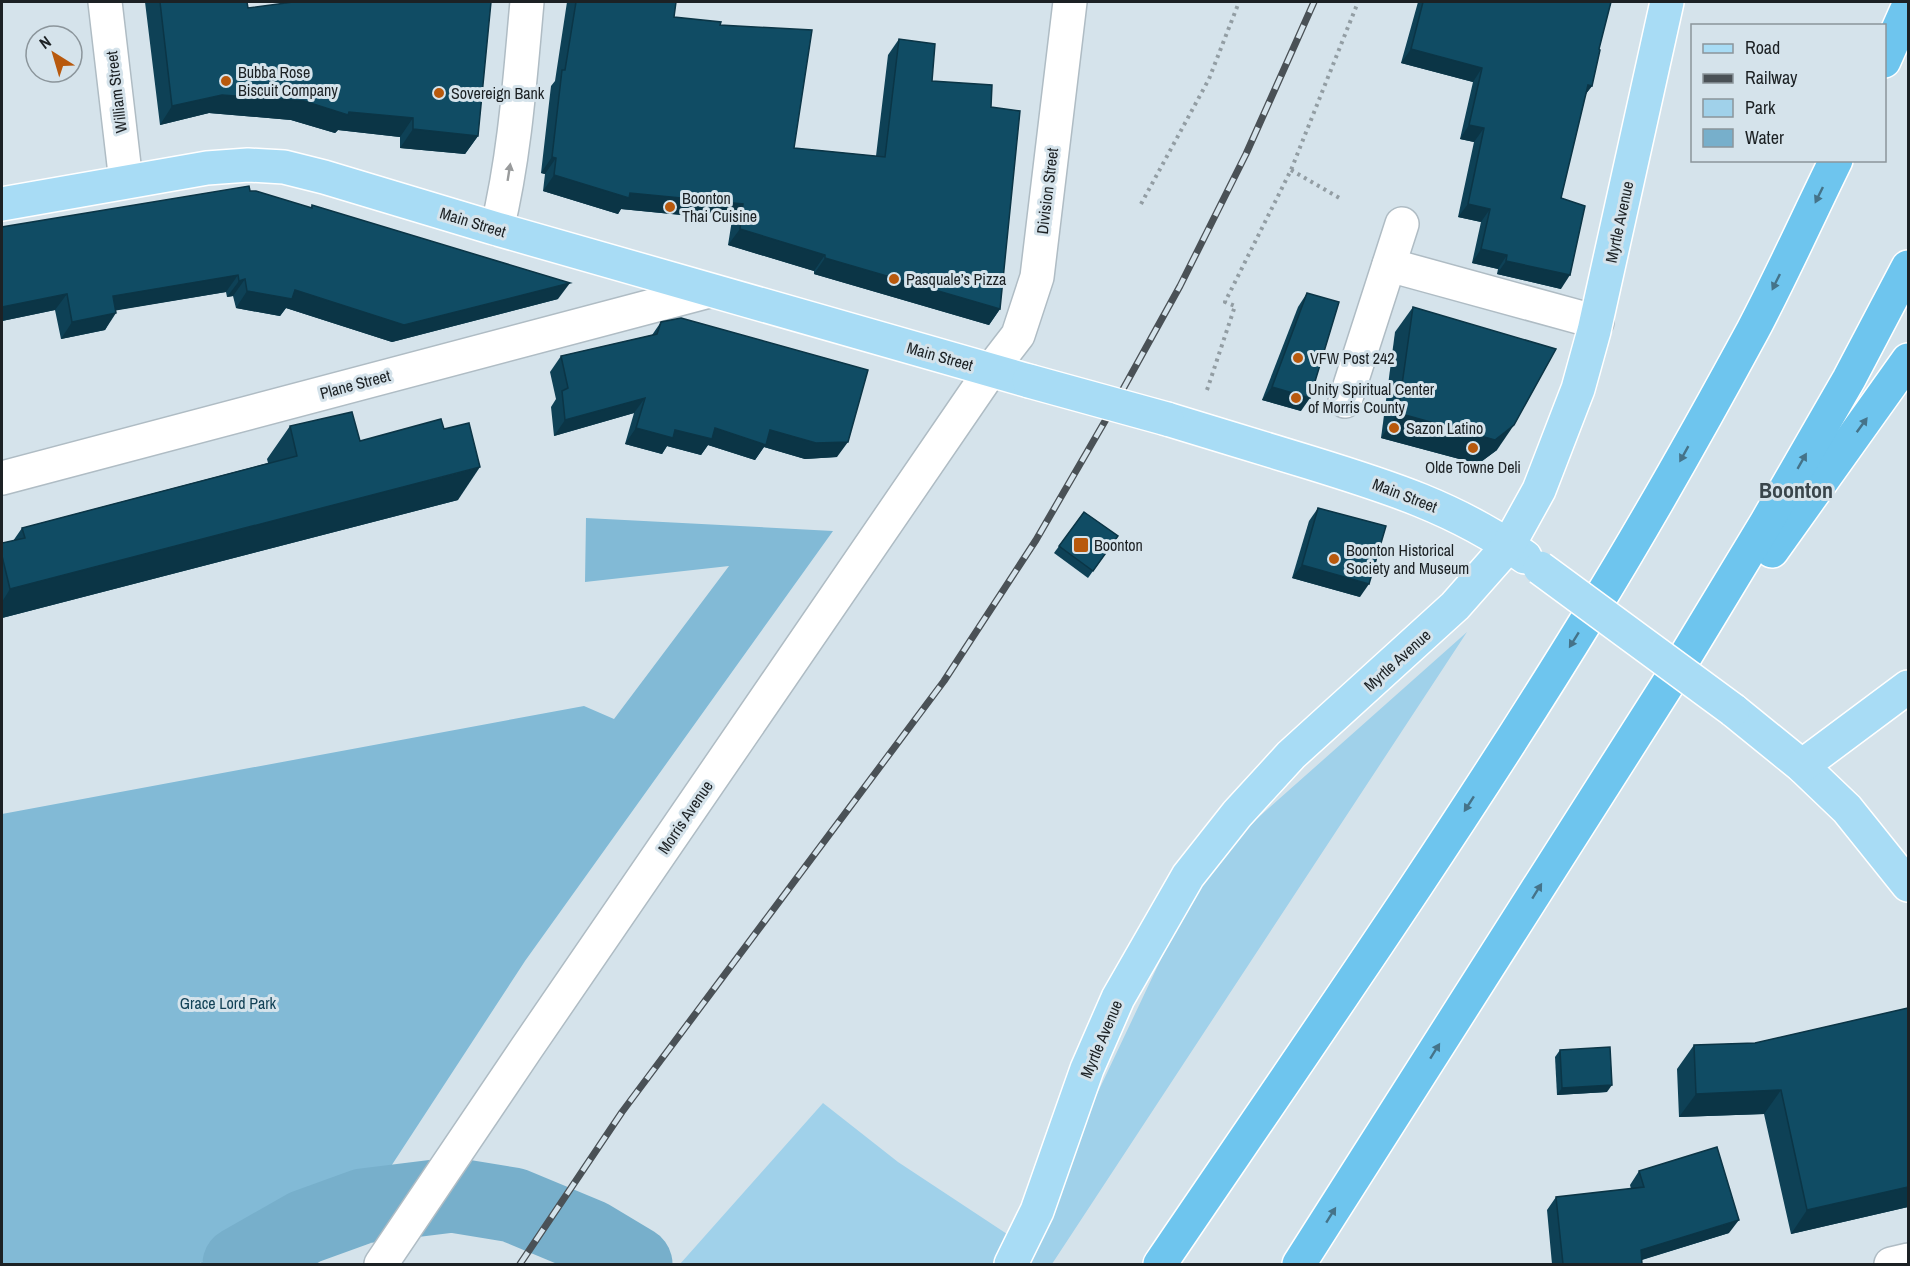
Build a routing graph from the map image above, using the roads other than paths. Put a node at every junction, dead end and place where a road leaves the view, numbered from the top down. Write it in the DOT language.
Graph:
graph roads {
  1 [pos="105,2"];
  2 [pos="527,2"];
  3 [pos="1070,2"];
  4 [pos="1667,2"];
  5 [pos="1908,7"];
  6 [pos="1886,56"];
  7 [pos="1835,162"];
  8 [pos="126,182"];
  9 [pos="2,204"];
  10 [pos="1402,224"];
  11 [pos="497,229"];
  12 [pos="1389,265"];
  13 [pos="1908,267"];
  14 [pos="709,291"];
  15 [pos="1597,322"];
  16 [pos="1908,360"];
  17 [pos="991,370"];
  18 [pos="1345,401"];
  19 [pos="2,478"];
  20 [pos="1508,546"];
  21 [pos="1908,687"];
  22 [pos="1803,766"];
  23 [pos="1596,797"];
  24 [pos="1908,885"];
  25 [pos="1908,1260"];
  26 [pos="381,1264"];
  27 [pos="1011,1264"];
  28 [pos="1161,1264"];
  29 [pos="1299,1264"];
  30 [pos="1891,1264"];
  1 -- 8 [label="street, William Street"];
  11 -- 2 [label="street, one-way"];
  3 -- 17 [label="street, Division Street"];
  4 -- 15 [label="main road, Myrtle Avenue"];
  5 -- 6 [label="highway"];
  7 -- 28 [label="highway, one-way"];
  8 -- 9 [label="main road, Main Street"];
  8 -- 11 [label="main road, Main Street"];
  10 -- 12 [label="street"];
  11 -- 14 [label="main road, Main Street"];
  12 -- 15 [label="street"];
  12 -- 18 [label="street"];
  23 -- 13 [label="highway, one-way"];
  14 -- 17 [label="main road, Main Street"];
  14 -- 19 [label="street, Plane Street"];
  15 -- 20 [label="main road, Myrtle Avenue"];
  23 -- 16 [label="highway, one-way"];
  17 -- 20 [label="main road, Main Street, bridge"];
  17 -- 26 [label="street, Morris Avenue"];
  20 -- 22 [label="main road, Main Street, bridge"];
  20 -- 27 [label="main road, Myrtle Avenue"];
  21 -- 22 [label="main road"];
  22 -- 24 [label="main road, Main Street"];
  29 -- 23 [label="highway, one-way"];
  25 -- 30 [label="street"];
}
